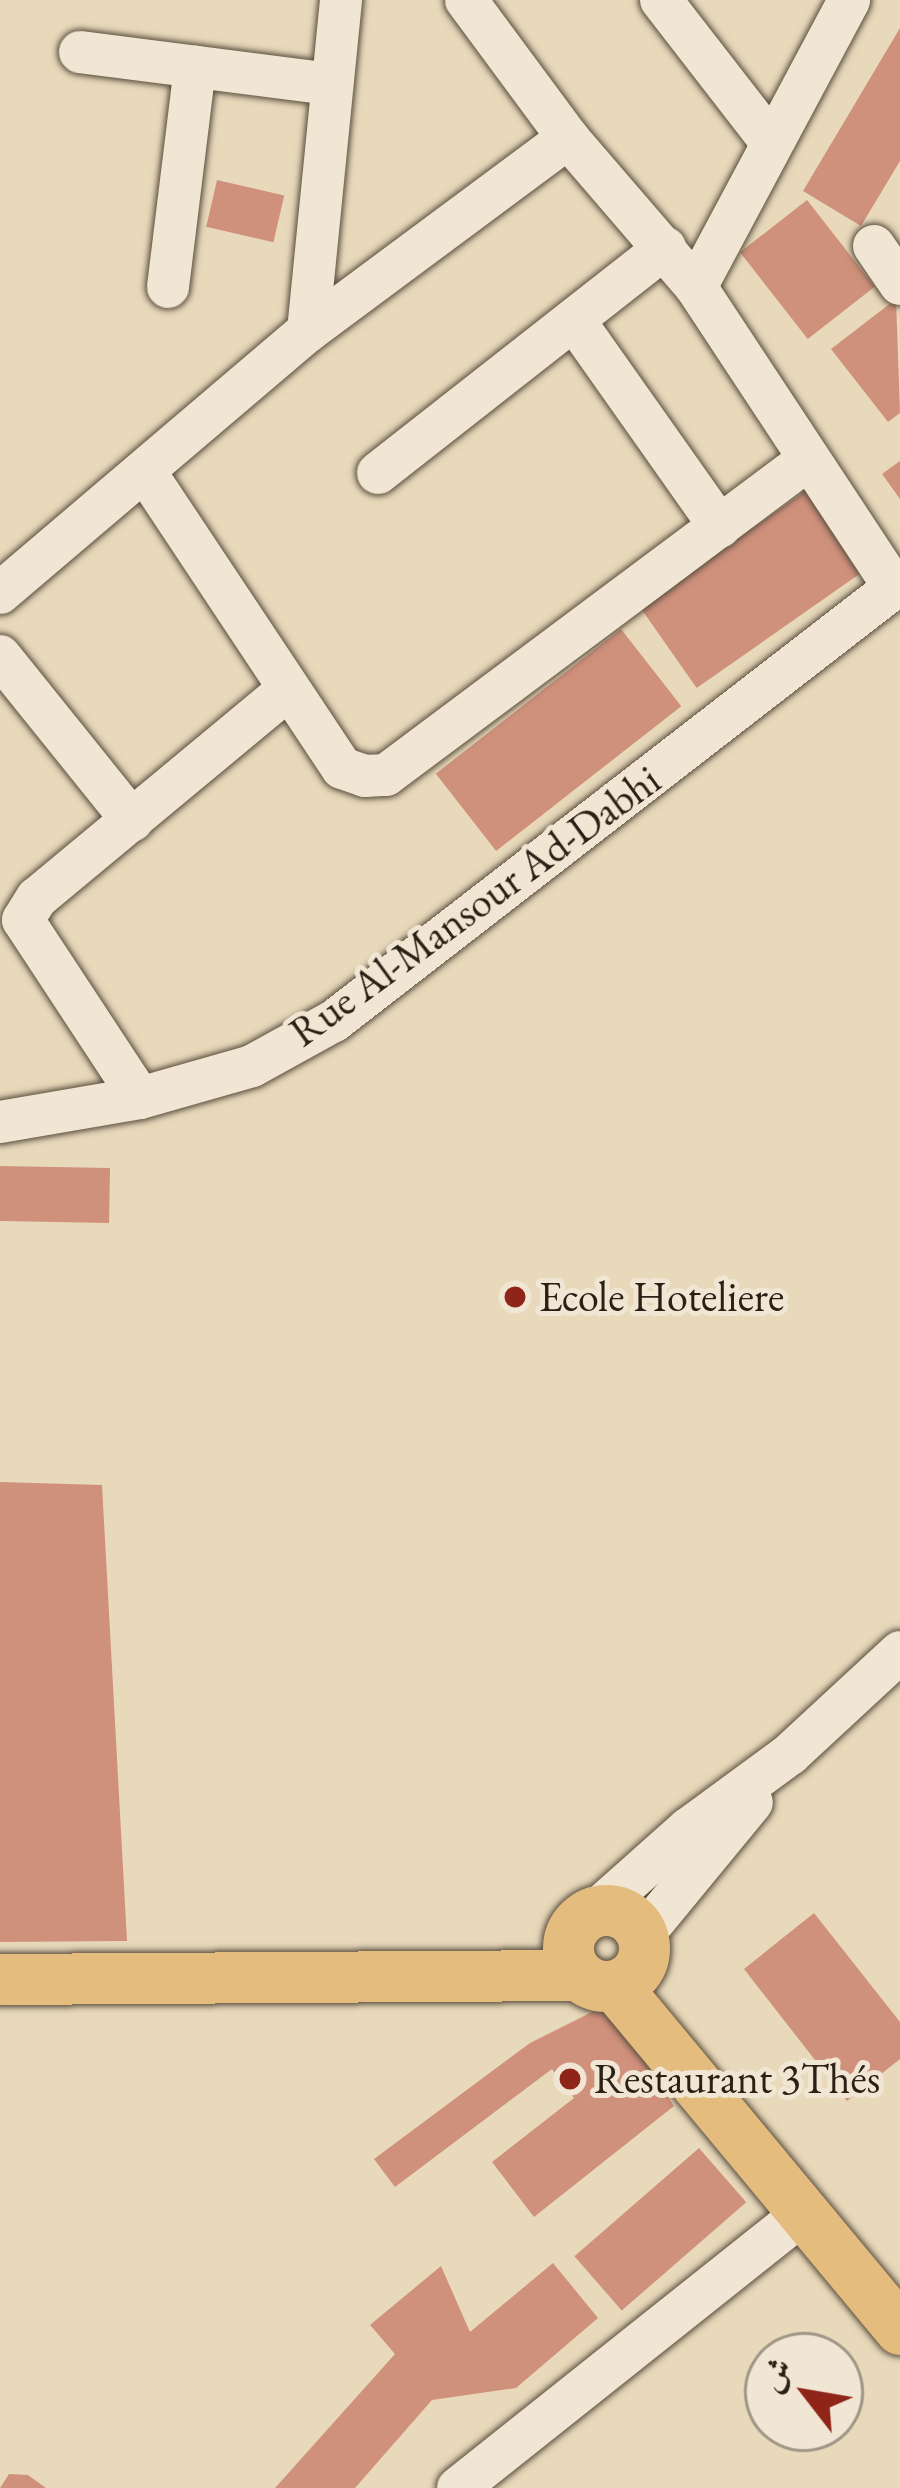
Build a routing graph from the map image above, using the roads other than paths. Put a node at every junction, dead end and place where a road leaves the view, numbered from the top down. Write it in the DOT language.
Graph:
graph roads {
  1 [pos="341,0"];
  2 [pos="466,0"];
  3 [pos="661,0"];
  4 [pos="849,0"];
  5 [pos="80,52"];
  6 [pos="195,67"];
  7 [pos="329,84"];
  8 [pos="568,138"];
  9 [pos="772,143"];
  10 [pos="874,246"];
  11 [pos="665,248"];
  12 [pos="900,284"];
  13 [pos="168,287"];
  14 [pos="696,287"];
  15 [pos="574,320"];
  16 [pos="308,331"];
  17 [pos="809,459"];
  18 [pos="378,472"];
  19 [pos="146,473"];
  20 [pos="720,527"];
  21 [pos="897,585"];
  22 [pos="0,593"];
  23 [pos="0,656"];
  24 [pos="289,689"];
  25 [pos="132,820"];
  26 [pos="140,1098"];
  27 [pos="0,1122"];
  28 [pos="900,1652"];
  29 [pos="790,1754"];
  30 [pos="587,1916"];
  31 [pos="620,1964"];
  32 [pos="0,1979"];
  33 [pos="440,1979"];
  34 [pos="802,2214"];
  35 [pos="900,2329"];
  36 [pos="458,2488"];
  1 -- 7 [label="street"];
  2 -- 8 [label="street"];
  3 -- 9 [label="street"];
  4 -- 9 [label="street"];
  5 -- 6 [label="street"];
  6 -- 7 [label="street"];
  6 -- 13 [label="street"];
  7 -- 16 [label="street"];
  8 -- 11 [label="street"];
  8 -- 16 [label="street"];
  9 -- 14 [label="street"];
  10 -- 12 [label="street"];
  11 -- 14 [label="street"];
  11 -- 15 [label="street"];
  14 -- 17 [label="street"];
  15 -- 18 [label="street"];
  15 -- 20 [label="street"];
  16 -- 19 [label="street"];
  17 -- 20 [label="street"];
  17 -- 21 [label="street"];
  19 -- 22 [label="street"];
  19 -- 24 [label="street"];
  20 -- 24 [label="street"];
  21 -- 26 [label="street, Rue Al-Mansour Ad-Dabhi"];
  23 -- 25 [label="street"];
  24 -- 25 [label="street"];
  25 -- 26 [label="street"];
  26 -- 27 [label="street, Rue Al-Mansour Ad-Dabhi"];
  28 -- 29 [label="street"];
  29 -- 30 [label="street"];
  29 -- 31 [label="street"];
  30 -- 31 [label="main road"];
  30 -- 31 [label="main road"];
  30 -- 33 [label="main road"];
  31 -- 33 [label="main road"];
  31 -- 34 [label="main road"];
  32 -- 33 [label="main road"];
  34 -- 35 [label="main road"];
  34 -- 36 [label="street"];
}
